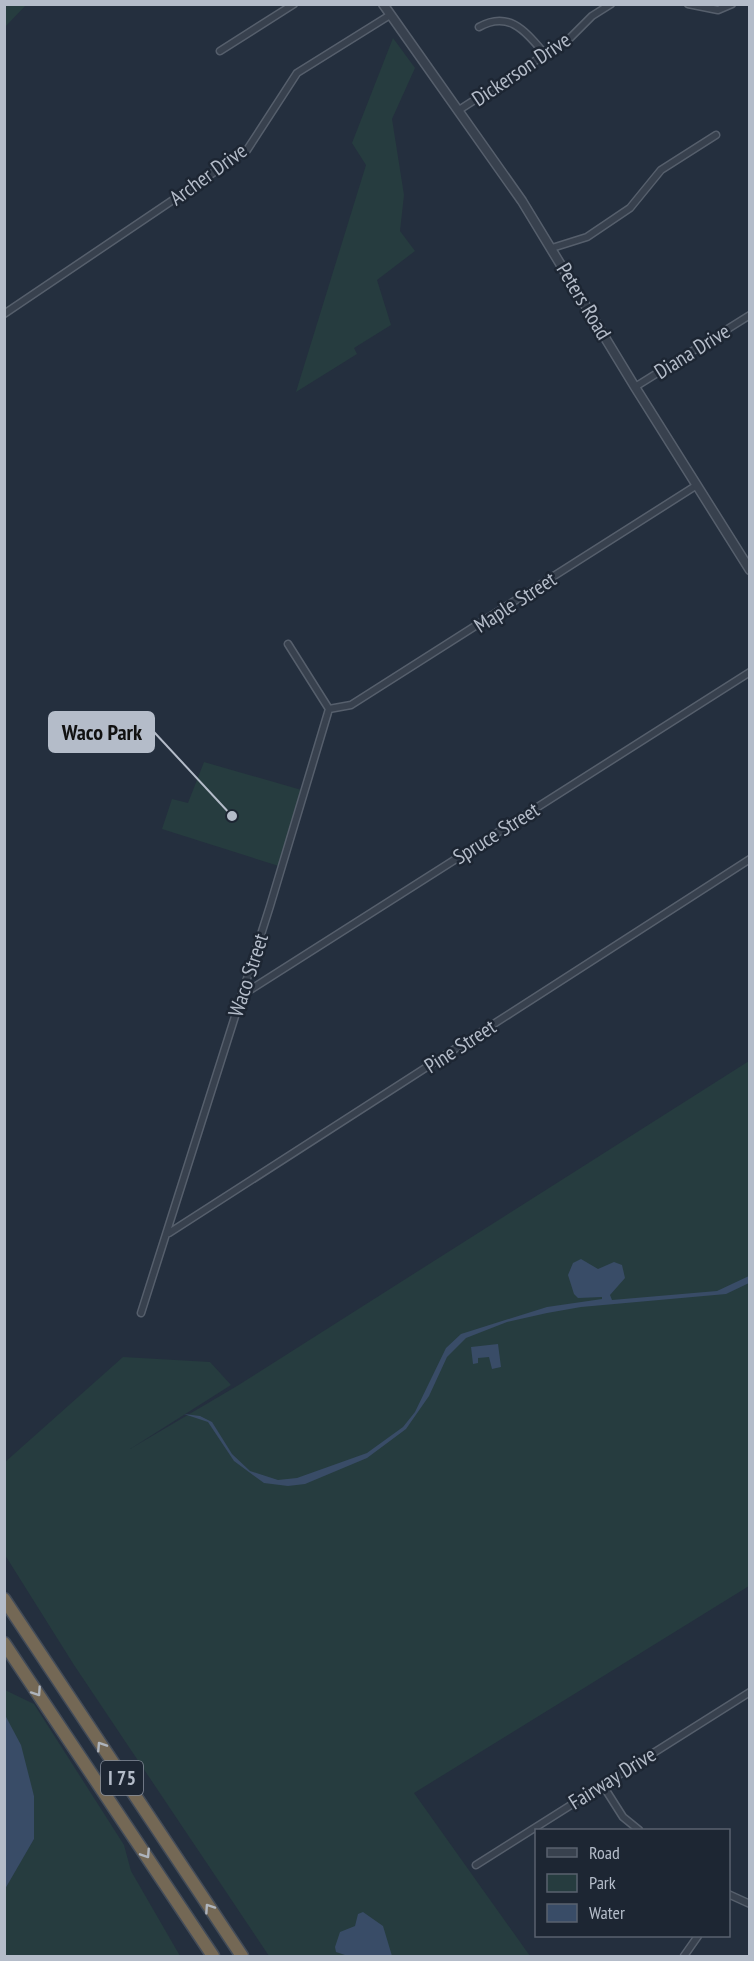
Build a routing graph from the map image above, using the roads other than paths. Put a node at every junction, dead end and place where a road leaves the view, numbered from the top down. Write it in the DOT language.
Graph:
graph roads {
  1 [pos="294,4"];
  2 [pos="383,4"];
  3 [pos="611,4"];
  4 [pos="688,4"];
  5 [pos="732,4"];
  6 [pos="390,15"];
  7 [pos="478,27"];
  8 [pos="220,51"];
  9 [pos="545,54"];
  10 [pos="459,110"];
  11 [pos="716,135"];
  12 [pos="552,248"];
  13 [pos="4,314"];
  14 [pos="750,315"];
  15 [pos="635,387"];
  16 [pos="698,485"];
  17 [pos="750,570"];
  18 [pos="288,644"];
  19 [pos="750,672"];
  20 [pos="329,709"];
  21 [pos="750,859"];
  22 [pos="242,995"];
  23 [pos="169,1233"];
  24 [pos="141,1313"];
  25 [pos="4,1599"];
  26 [pos="4,1644"];
  27 [pos="750,1692"];
  28 [pos="602,1784"];
  29 [pos="638,1829"];
  30 [pos="476,1865"];
  31 [pos="730,1894"];
  32 [pos="750,1904"];
  33 [pos="697,1937"];
  34 [pos="213,1956"];
  35 [pos="242,1956"];
  36 [pos="684,1956"];
  1 -- 8 [label="street"];
  2 -- 6 [label="street, Peters Road"];
  3 -- 9 [label="street, Dickerson Drive"];
  4 -- 5 [label="street"];
  6 -- 10 [label="street, Peters Road"];
  6 -- 13 [label="street, Archer Drive"];
  7 -- 9 [label="street"];
  9 -- 10 [label="street, Dickerson Drive"];
  10 -- 12 [label="street, Peters Road"];
  11 -- 12 [label="street"];
  12 -- 15 [label="street, Peters Road"];
  14 -- 15 [label="street, Diana Drive"];
  15 -- 16 [label="street, Peters Road"];
  16 -- 17 [label="street, Peters Road"];
  16 -- 20 [label="street, Maple Street"];
  18 -- 20 [label="street"];
  19 -- 22 [label="street, Spruce Street"];
  20 -- 22 [label="street, Waco Street"];
  21 -- 23 [label="street, Pine Street"];
  22 -- 23 [label="street, Waco Street"];
  23 -- 24 [label="street, Waco Street"];
  35 -- 25 [label="highway, I 75, one-way"];
  26 -- 34 [label="highway, I 75, one-way"];
  27 -- 28 [label="street, Fairway Drive"];
  28 -- 29 [label="street"];
  28 -- 30 [label="street, Fairway Drive"];
  31 -- 32 [label="street"];
  33 -- 36 [label="street"];
}
